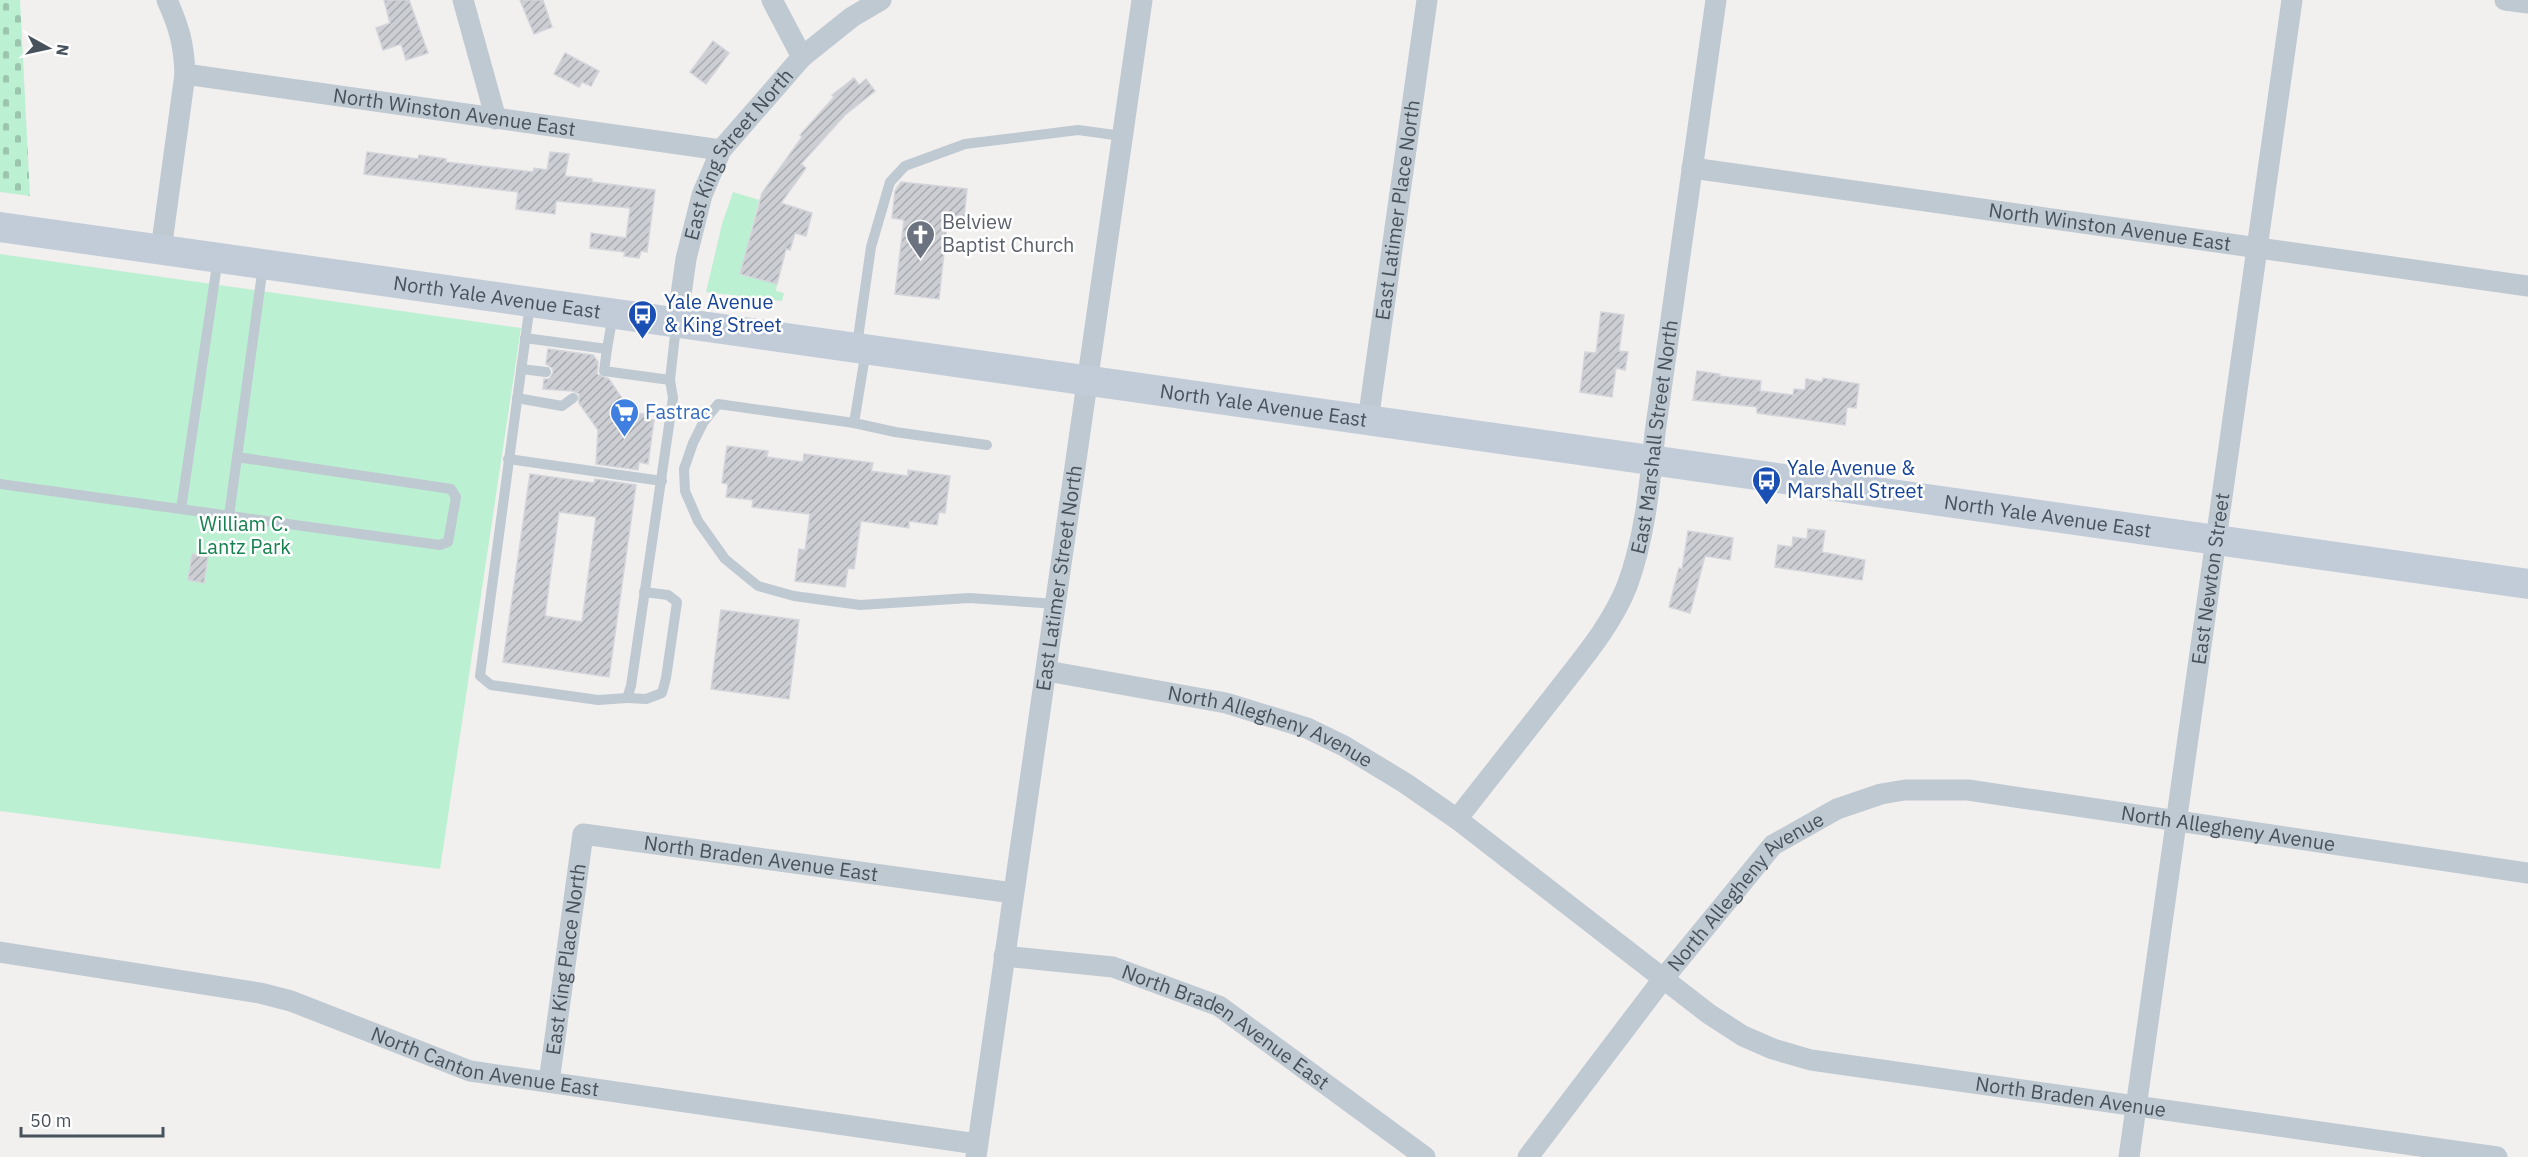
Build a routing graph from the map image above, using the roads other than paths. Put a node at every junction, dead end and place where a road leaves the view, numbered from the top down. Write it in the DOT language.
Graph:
graph roads {
  1 [pos="166,0"];
  2 [pos="463,0"];
  3 [pos="772,0"];
  4 [pos="882,0"];
  5 [pos="1142,0"];
  6 [pos="1427,0"];
  7 [pos="1716,0"];
  8 [pos="2292,0"];
  9 [pos="2505,0"];
  10 [pos="2528,3"];
  11 [pos="802,57"];
  12 [pos="185,74"];
  13 [pos="496,119"];
  14 [pos="1122,136"];
  15 [pos="721,150"];
  16 [pos="1692,168"];
  17 [pos="0,227"];
  18 [pos="2257,248"];
  19 [pos="162,250"];
  20 [pos="218,258"];
  21 [pos="264,264"];
  22 [pos="2528,286"];
  23 [pos="530,302"];
  24 [pos="613,314"];
  25 [pos="677,322"];
  26 [pos="525,338"];
  27 [pos="607,349"];
  28 [pos="861,349"];
  29 [pos="521,369"];
  30 [pos="546,372"];
  31 [pos="670,380"];
  32 [pos="1087,382"];
  33 [pos="517,398"];
  34 [pos="573,398"];
  35 [pos="1368,421"];
  36 [pos="854,423"];
  37 [pos="987,445"];
  38 [pos="237,457"];
  39 [pos="508,459"];
  40 [pos="1652,462"];
  41 [pos="662,481"];
  42 [pos="0,484"];
  43 [pos="181,509"];
  44 [pos="229,516"];
  45 [pos="2217,540"];
  46 [pos="2528,584"];
  47 [pos="644,592"];
  48 [pos="1057,604"];
  49 [pos="1047,671"];
  50 [pos="627,698"];
  51 [pos="1457,819"];
  52 [pos="2177,821"];
  53 [pos="583,834"];
  54 [pos="2528,873"];
  55 [pos="1013,893"];
  56 [pos="0,952"];
  57 [pos="1004,956"];
  58 [pos="1663,979"];
  59 [pos="549,1082"];
  60 [pos="2137,1106"];
  61 [pos="976,1150"];
  62 [pos="1425,1157"];
  63 [pos="1528,1157"];
  64 [pos="2129,1157"];
  65 [pos="2497,1157"];
  1 -- 12 [label="street"];
  2 -- 13 [label="street"];
  3 -- 11 [label="street, East King Street North"];
  4 -- 11 [label="street"];
  5 -- 14 [label="street, East Latimer Street North"];
  6 -- 35 [label="street, East Latimer Place North"];
  7 -- 16 [label="street, East Marshall Street North"];
  8 -- 18 [label="street, East Newton Street"];
  9 -- 10 [label="street"];
  11 -- 15 [label="street, East King Street North"];
  12 -- 13 [label="street, North Winston Avenue East"];
  12 -- 19 [label="street"];
  13 -- 15 [label="street, North Winston Avenue East"];
  14 -- 28 [label="lane"];
  14 -- 32 [label="street, East Latimer Street North"];
  15 -- 25 [label="street, East King Street North"];
  16 -- 18 [label="street, North Winston Avenue East"];
  16 -- 40 [label="street, East Marshall Street North"];
  17 -- 19 [label="main road, North Yale Avenue East"];
  18 -- 22 [label="street, North Winston Avenue East"];
  18 -- 45 [label="street, East Newton Street"];
  19 -- 20 [label="main road, North Yale Avenue East"];
  20 -- 21 [label="main road, North Yale Avenue East"];
  20 -- 43 [label="lane"];
  21 -- 23 [label="main road, North Yale Avenue East"];
  21 -- 38 [label="lane"];
  23 -- 24 [label="main road, North Yale Avenue East"];
  23 -- 26 [label="lane"];
  24 -- 25 [label="main road, North Yale Avenue East"];
  24 -- 27 [label="lane"];
  25 -- 28 [label="main road, North Yale Avenue East"];
  25 -- 31 [label="lane"];
  26 -- 27 [label="lane"];
  26 -- 29 [label="lane"];
  27 -- 31 [label="lane"];
  28 -- 32 [label="main road, North Yale Avenue East"];
  28 -- 36 [label="lane"];
  29 -- 30 [label="lane"];
  29 -- 33 [label="lane"];
  31 -- 41 [label="lane"];
  32 -- 35 [label="main road, North Yale Avenue East"];
  32 -- 48 [label="street, East Latimer Street North"];
  33 -- 34 [label="lane"];
  33 -- 39 [label="lane"];
  35 -- 40 [label="main road, North Yale Avenue East"];
  36 -- 37 [label="lane"];
  36 -- 48 [label="lane"];
  38 -- 44 [label="lane"];
  38 -- 44 [label="lane"];
  39 -- 41 [label="lane"];
  39 -- 50 [label="lane"];
  40 -- 45 [label="main road, North Yale Avenue East"];
  40 -- 51 [label="street, East Marshall Street North"];
  41 -- 47 [label="lane"];
  42 -- 43 [label="lane"];
  43 -- 44 [label="lane"];
  45 -- 46 [label="main road, North Yale Avenue East"];
  45 -- 52 [label="street, East Newton Street"];
  47 -- 50 [label="lane"];
  47 -- 50 [label="lane"];
  48 -- 49 [label="street, East Latimer Street North"];
  49 -- 51 [label="street, North Allegheny Avenue"];
  49 -- 55 [label="street, East Latimer Street North"];
  51 -- 58 [label="street, North Allegheny Avenue"];
  52 -- 54 [label="street, North Allegheny Avenue"];
  52 -- 58 [label="street, North Allegheny Avenue"];
  52 -- 60 [label="street, East Newton Street"];
  53 -- 55 [label="street, North Braden Avenue East"];
  53 -- 59 [label="street, East King Place North"];
  55 -- 57 [label="street, East Latimer Street North"];
  56 -- 59 [label="street, North Canton Avenue East"];
  57 -- 61 [label="street, East Latimer Street North"];
  57 -- 62 [label="street, North Braden Avenue East"];
  58 -- 60 [label="street, North Braden Avenue"];
  58 -- 63 [label="street"];
  59 -- 61 [label="street, North Canton Avenue East"];
  60 -- 64 [label="street, East Newton Street"];
  60 -- 65 [label="street, North Braden Avenue"];
}
